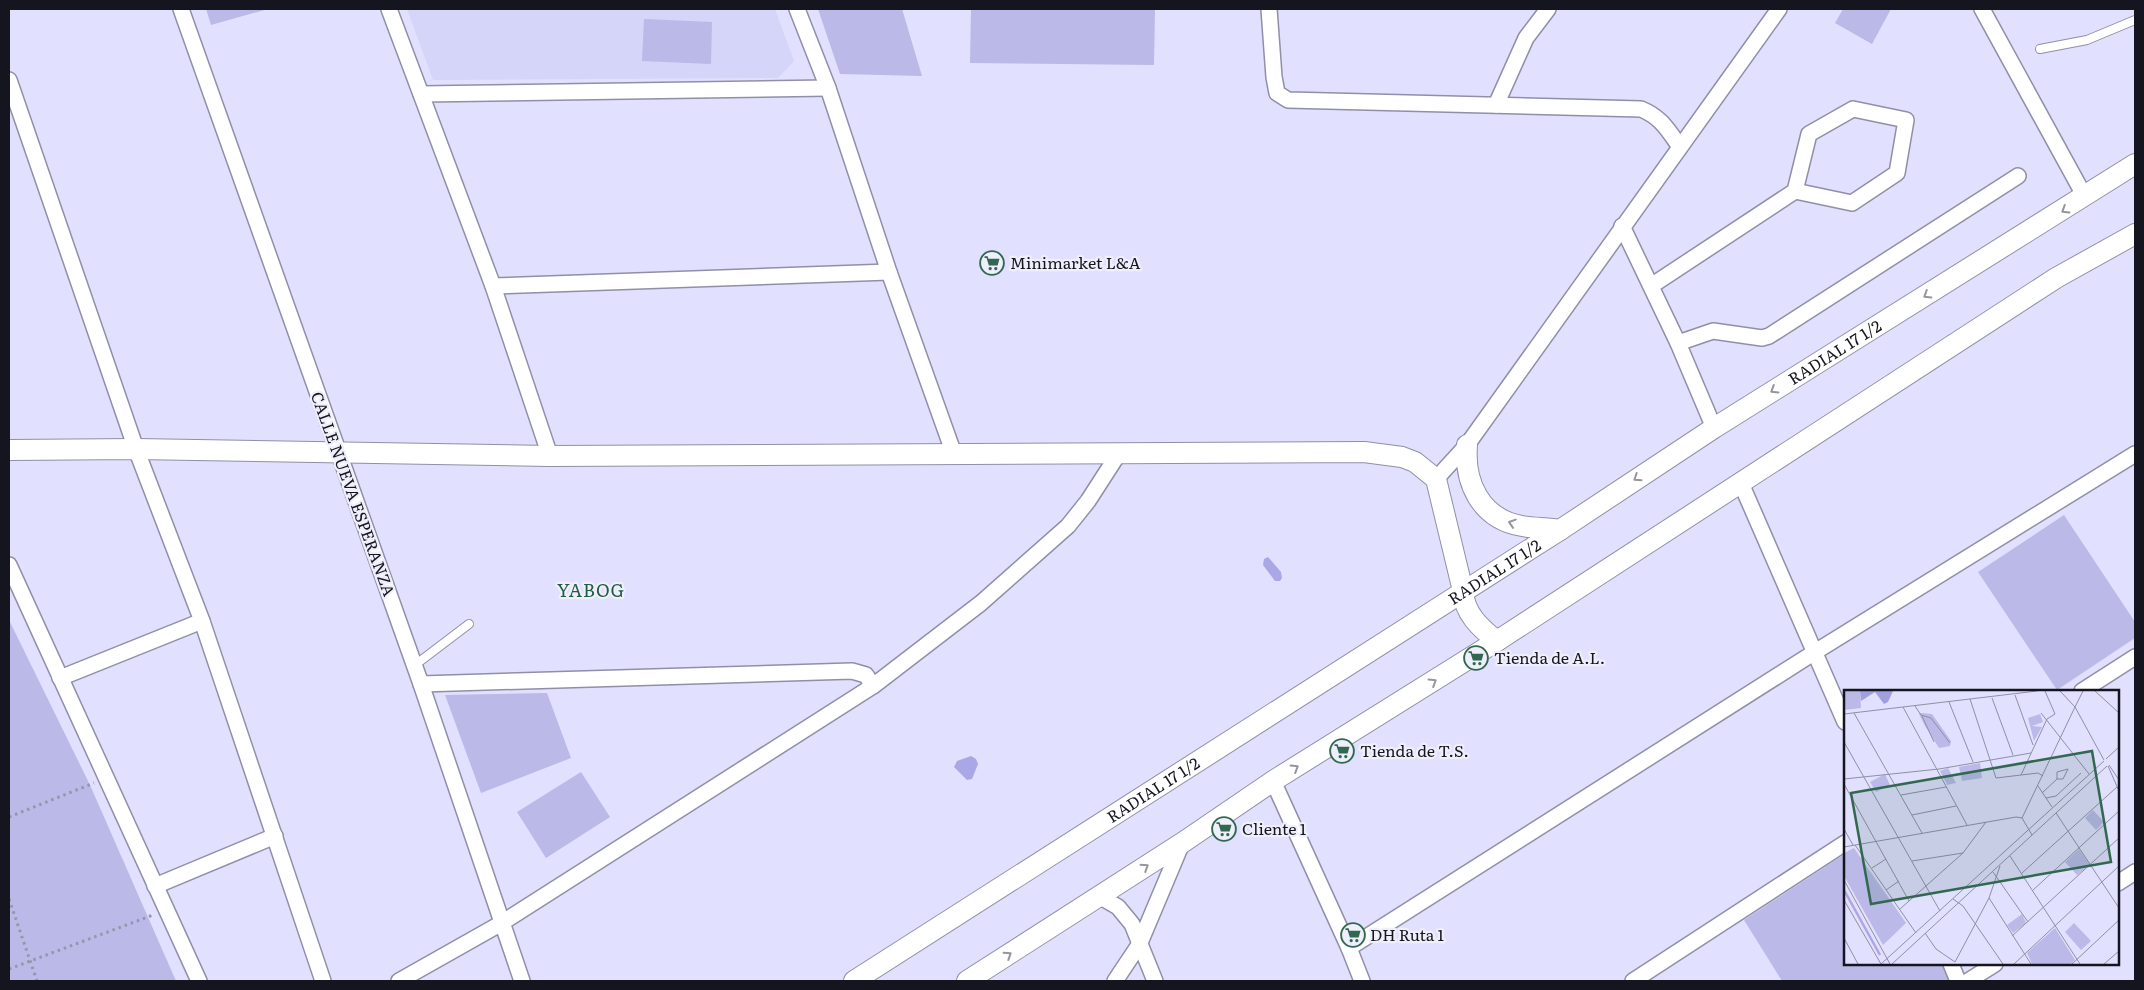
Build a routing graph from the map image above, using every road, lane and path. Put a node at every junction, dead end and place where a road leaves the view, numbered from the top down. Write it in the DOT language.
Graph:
graph roads {
  1 [pos="180,9"];
  2 [pos="389,9"];
  3 [pos="797,9"];
  4 [pos="1269,9"];
  5 [pos="1548,9"];
  6 [pos="1780,9"];
  7 [pos="1982,9"];
  8 [pos="2135,20"];
  9 [pos="2040,49"];
  10 [pos="9,80"];
  11 [pos="828,88"];
  12 [pos="421,94"];
  13 [pos="1496,105"];
  14 [pos="1680,147"];
  15 [pos="2135,164"];
  16 [pos="2018,176"];
  17 [pos="1795,191"];
  18 [pos="2085,197"];
  19 [pos="1622,226"];
  20 [pos="2135,234"];
  21 [pos="888,272"];
  22 [pos="493,286"];
  23 [pos="1651,286"];
  24 [pos="1678,344"];
  25 [pos="1714,428"];
  26 [pos="1466,445"];
  27 [pos="136,448"];
  28 [pos="9,450"];
  29 [pos="1119,453"];
  30 [pos="338,454"];
  31 [pos="954,454"];
  32 [pos="2135,454"];
  33 [pos="550,456"];
  34 [pos="1436,479"];
  35 [pos="1740,481"];
  36 [pos="1560,530"];
  37 [pos="9,565"];
  38 [pos="1463,591"];
  39 [pos="202,621"];
  40 [pos="469,624"];
  41 [pos="1497,641"];
  42 [pos="1815,652"];
  43 [pos="2135,657"];
  44 [pos="414,665"];
  45 [pos="60,678"];
  46 [pos="421,684"];
  47 [pos="873,686"];
  48 [pos="2084,690"];
  49 [pos="1844,720"];
  50 [pos="106,780"];
  51 [pos="1273,781"];
  52 [pos="9,817"];
  53 [pos="275,836"];
  54 [pos="1182,843"];
  55 [pos="1844,844"];
  56 [pos="2135,872"];
  57 [pos="2119,882"];
  58 [pos="155,886"];
  59 [pos="1099,896"];
  60 [pos="9,899"];
  61 [pos="165,910"];
  62 [pos="500,924"];
  63 [pos="1139,945"];
  64 [pos="1349,948"];
  65 [pos="30,962"];
  66 [pos="1951,965"];
  67 [pos="1993,965"];
  68 [pos="9,969"];
  69 [pos="37,981"];
  70 [pos="199,981"];
  71 [pos="324,981"];
  72 [pos="399,981"];
  73 [pos="522,981"];
  74 [pos="854,981"];
  75 [pos="967,981"];
  76 [pos="1115,981"];
  77 [pos="1155,981"];
  78 [pos="1362,981"];
  79 [pos="1634,981"];
  80 [pos="1958,981"];
  81 [pos="1968,981"];
  1 -- 30 [label="street, CALLE NUEVA ESPERANZA"];
  2 -- 12 [label="street"];
  3 -- 11 [label="street"];
  4 -- 13 [label="street"];
  5 -- 13 [label="street"];
  6 -- 14 [label="street"];
  7 -- 18 [label="street"];
  8 -- 9 [label="lane"];
  10 -- 27 [label="street"];
  11 -- 12 [label="street"];
  11 -- 21 [label="street"];
  12 -- 22 [label="street"];
  13 -- 14 [label="street"];
  14 -- 19 [label="street"];
  15 -- 18 [label="street, RADIAL 17 1/2"];
  16 -- 24 [label="street"];
  17 -- 17 [label="street"];
  17 -- 23 [label="street"];
  18 -- 25 [label="street, RADIAL 17 1/2, one-way"];
  19 -- 23 [label="street"];
  19 -- 26 [label="street"];
  20 -- 35 [label="street"];
  21 -- 22 [label="street"];
  21 -- 31 [label="street"];
  22 -- 33 [label="street"];
  23 -- 24 [label="street"];
  24 -- 25 [label="street"];
  25 -- 36 [label="street, RADIAL 17 1/2, one-way"];
  26 -- 34 [label="street"];
  36 -- 26 [label="street, one-way"];
  27 -- 28 [label="street"];
  27 -- 30 [label="street"];
  27 -- 39 [label="street"];
  29 -- 31 [label="street"];
  29 -- 34 [label="street"];
  29 -- 47 [label="street"];
  30 -- 33 [label="street"];
  30 -- 44 [label="street, CALLE NUEVA ESPERANZA"];
  31 -- 33 [label="street"];
  32 -- 42 [label="street"];
  34 -- 38 [label="street"];
  35 -- 41 [label="street"];
  35 -- 42 [label="street"];
  36 -- 38 [label="street, RADIAL 17 1/2"];
  37 -- 45 [label="street"];
  38 -- 41 [label="street"];
  38 -- 74 [label="street, RADIAL 17 1/2"];
  39 -- 45 [label="street"];
  39 -- 53 [label="street"];
  40 -- 44 [label="lane"];
  51 -- 41 [label="street, one-way"];
  42 -- 49 [label="street"];
  42 -- 64 [label="street"];
  43 -- 48 [label="street"];
  44 -- 46 [label="street, CALLE NUEVA ESPERANZA"];
  45 -- 50 [label="street"];
  46 -- 47 [label="street"];
  46 -- 62 [label="street, CALLE NUEVA ESPERANZA"];
  47 -- 62 [label="street"];
  50 -- 52 [label="path"];
  50 -- 58 [label="street"];
  51 -- 54 [label="street"];
  51 -- 64 [label="street"];
  53 -- 58 [label="street"];
  53 -- 71 [label="street"];
  59 -- 54 [label="street, one-way"];
  54 -- 63 [label="street"];
  55 -- 79 [label="street"];
  56 -- 57 [label="street"];
  58 -- 61 [label="street"];
  59 -- 63 [label="street"];
  75 -- 59 [label="street, one-way"];
  60 -- 65 [label="path"];
  61 -- 65 [label="path"];
  61 -- 70 [label="street"];
  62 -- 72 [label="street"];
  62 -- 73 [label="street, CALLE NUEVA ESPERANZA"];
  63 -- 76 [label="street"];
  63 -- 77 [label="street"];
  64 -- 78 [label="street"];
  65 -- 68 [label="path"];
  65 -- 69 [label="path"];
  66 -- 80 [label="street"];
  67 -- 81 [label="street"];
}
